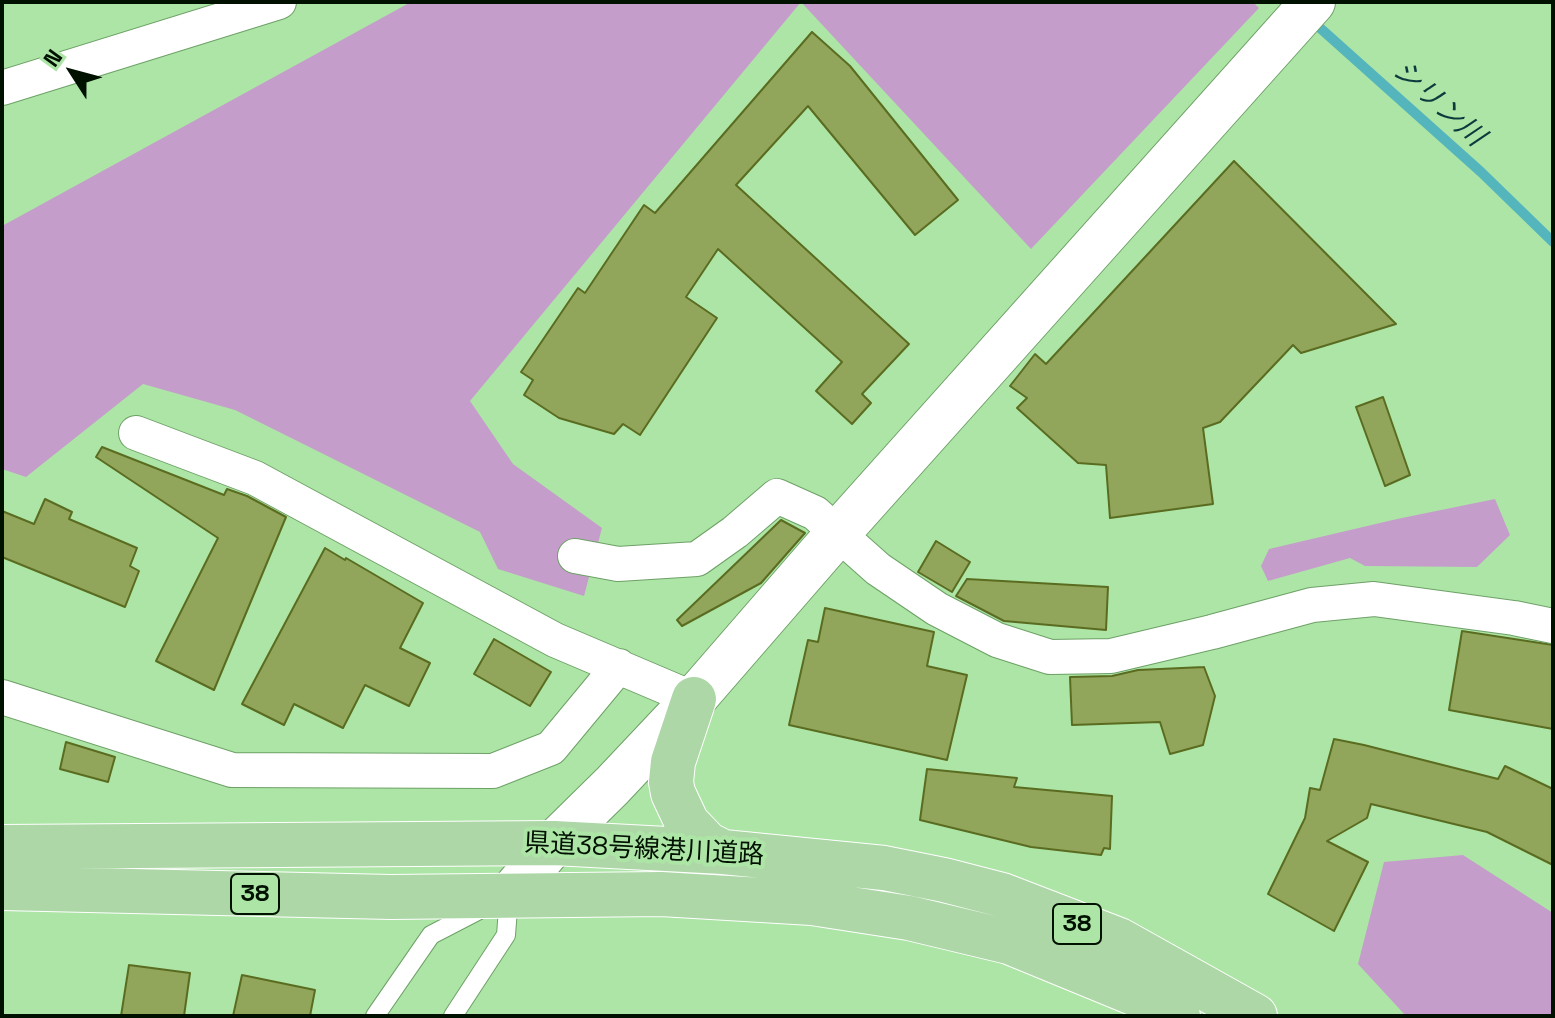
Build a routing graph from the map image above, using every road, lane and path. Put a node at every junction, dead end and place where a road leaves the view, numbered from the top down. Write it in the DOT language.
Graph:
graph roads {
  1 [pos="279,2"];
  2 [pos="1313,2"];
  3 [pos="2,88"];
  4 [pos="136,433"];
  5 [pos="838,533"];
  6 [pos="575,556"];
  7 [pos="1553,626"];
  8 [pos="619,666"];
  9 [pos="2,697"];
  10 [pos="694,699"];
  11 [pos="554,843"];
  12 [pos="2,847"];
  13 [pos="723,852"];
  14 [pos="2,888"];
  15 [pos="509,896"];
  16 [pos="375,1016"];
  17 [pos="453,1016"];
  18 [pos="1178,1016"];
  19 [pos="1255,1016"];
  1 -- 3 [label="street"];
  2 -- 5 [label="street"];
  4 -- 8 [label="street"];
  5 -- 6 [label="street"];
  5 -- 7 [label="street"];
  5 -- 10 [label="street"];
  8 -- 9 [label="street"];
  8 -- 10 [label="street"];
  10 -- 11 [label="street"];
  10 -- 13 [label="main road"];
  11 -- 12 [label="main road, 県道38号線港川道路 / 38"];
  11 -- 13 [label="main road, 県道38号線港川道路 / 38"];
  11 -- 15 [label="street"];
  13 -- 19 [label="main road, 県道38号線港川道路 / 38"];
  14 -- 15 [label="main road, 県道38号線港川道路 / 38"];
  15 -- 16 [label="lane"];
  15 -- 17 [label="lane"];
  15 -- 18 [label="main road, 県道38号線港川道路 / 38"];
}
